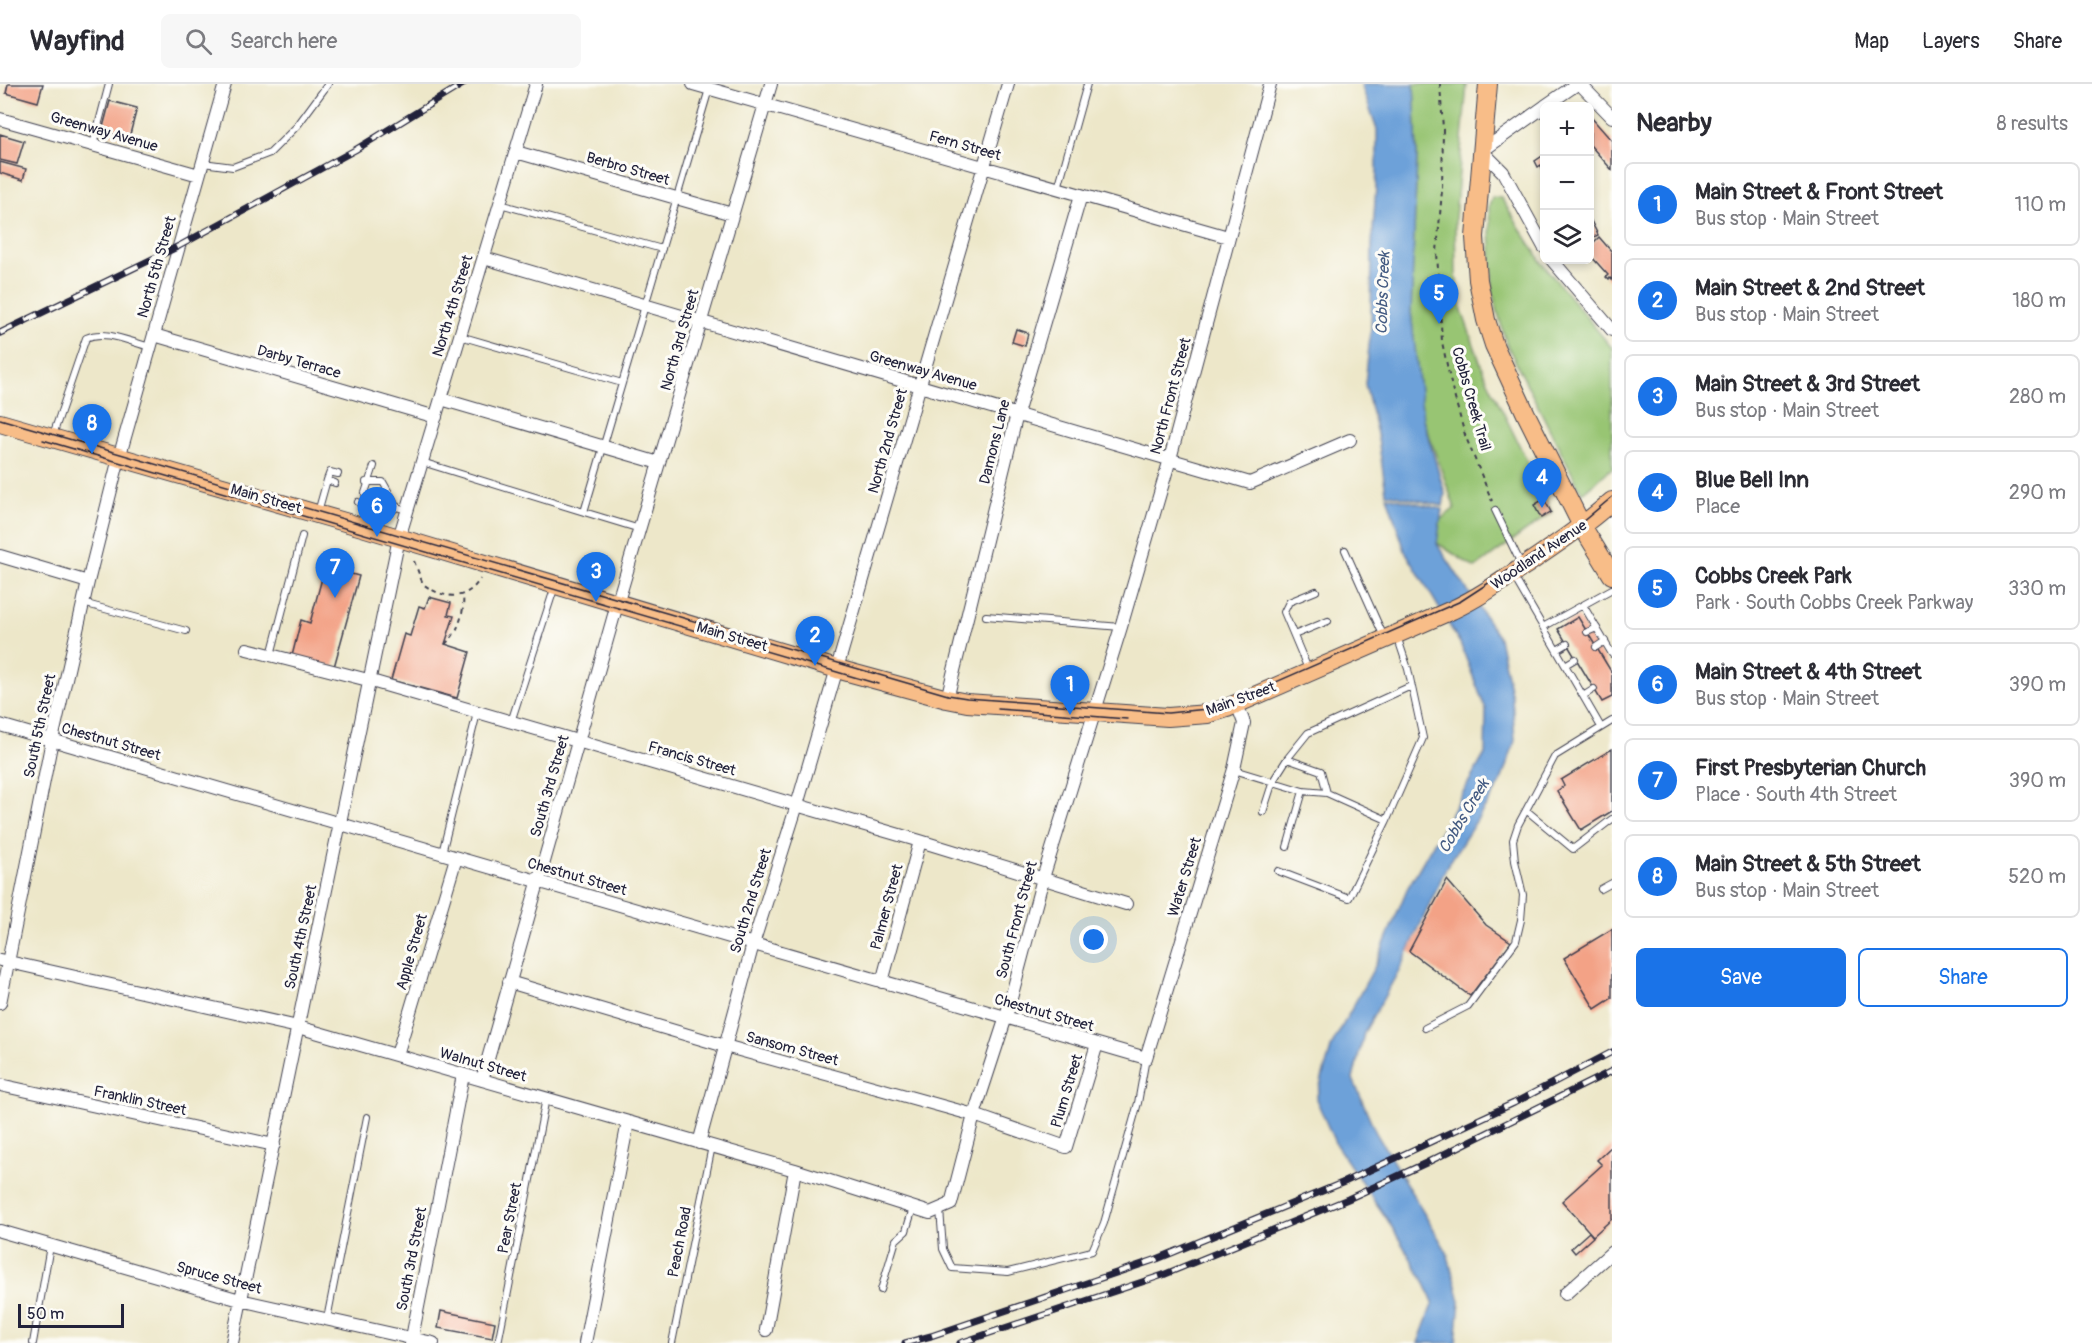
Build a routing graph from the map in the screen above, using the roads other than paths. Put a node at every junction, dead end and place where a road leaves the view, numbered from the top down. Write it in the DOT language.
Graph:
graph roads {
  1 [pos="109,84"];
  2 [pos="225,84"];
  3 [pos="328,84"];
  4 [pos="536,84"];
  5 [pos="693,84"];
  6 [pos="771,84"];
  7 [pos="1008,84"];
  8 [pos="1087,84"];
  9 [pos="1269,84"];
  10 [pos="1488,84"];
  11 [pos="1578,84"];
  12 [pos="709,88"];
  13 [pos="1552,102"];
  14 [pos="765,104"];
  15 [pos="1540,110"];
  16 [pos="1612,117"];
  17 [pos="0,119"];
  18 [pos="93,145"];
  19 [pos="1482,150"];
  20 [pos="516,152"];
  21 [pos="202,163"];
  22 [pos="983,167"];
  23 [pos="199,175"];
  24 [pos="1058,188"];
  25 [pos="1081,195"];
  26 [pos="676,198"];
  27 [pos="500,204"];
  28 [pos="732,214"];
  29 [pos="1228,237"];
  30 [pos="1540,238"];
  31 [pos="662,249"];
  32 [pos="484,258"];
  33 [pos="1555,264"];
  34 [pos="646,306"];
  35 [pos="701,322"];
  36 [pos="1612,330"];
  37 [pos="460,336"];
  38 [pos="152,341"];
  39 [pos="622,383"];
  40 [pos="919,386"];
  41 [pos="441,399"];
  42 [pos="1017,414"];
  43 [pos="436,417"];
  44 [pos="0,423"];
  45 [pos="52,438"];
  46 [pos="1350,440"];
  47 [pos="603,447"];
  48 [pos="119,458"];
  49 [pos="1170,459"];
  50 [pos="422,462"];
  51 [pos="659,463"];
  52 [pos="374,466"];
  53 [pos="338,474"];
  54 [pos="327,480"];
  55 [pos="335,483"];
  56 [pos="366,483"];
  57 [pos="324,492"];
  58 [pos="332,494"];
  59 [pos="1612,501"];
  60 [pos="358,502"];
  61 [pos="367,506"];
  62 [pos="402,508"];
  63 [pos="1496,510"];
  64 [pos="584,512"];
  65 [pos="317,514"];
  66 [pos="1582,526"];
  67 [pos="362,527"];
  68 [pos="639,529"];
  69 [pos="302,536"];
  70 [pos="399,538"];
  71 [pos="1346,550"];
  72 [pos="0,556"];
  73 [pos="1517,570"];
  74 [pos="1612,575"];
  75 [pos="88,582"];
  76 [pos="556,584"];
  77 [pos="1612,588"];
  78 [pos="1316,591"];
  79 [pos="83,603"];
  80 [pos="618,604"];
  81 [pos="1462,605"];
  82 [pos="1583,605"];
  83 [pos="986,615"];
  84 [pos="1328,621"];
  85 [pos="1121,627"];
  86 [pos="1543,627"];
  87 [pos="1597,627"];
  88 [pos="186,631"];
  89 [pos="1587,632"];
  90 [pos="1294,635"];
  91 [pos="1391,637"];
  92 [pos="1605,641"];
  93 [pos="1567,644"];
  94 [pos="1596,647"];
  95 [pos="247,649"];
  96 [pos="1557,650"];
  97 [pos="1612,654"];
  98 [pos="271,655"];
  99 [pos="1575,659"];
  100 [pos="1565,665"];
  101 [pos="837,669"];
  102 [pos="1310,672"];
  103 [pos="368,680"];
  104 [pos="1412,686"];
  105 [pos="1594,689"];
  106 [pos="1583,696"];
  107 [pos="947,699"];
  108 [pos="1237,704"];
  109 [pos="477,713"];
  110 [pos="1094,713"];
  111 [pos="1612,720"];
  112 [pos="510,722"];
  113 [pos="0,725"];
  114 [pos="1601,727"];
  115 [pos="52,740"];
  116 [pos="578,743"];
  117 [pos="1287,759"];
  118 [pos="1234,769"];
  119 [pos="1273,781"];
  120 [pos="1303,791"];
  121 [pos="1327,793"];
  122 [pos="797,805"];
  123 [pos="1526,810"];
  124 [pos="1263,812"];
  125 [pos="1387,819"];
  126 [pos="1612,819"];
  127 [pos="339,824"];
  128 [pos="920,841"];
  129 [pos="1287,847"];
  130 [pos="441,853"];
  131 [pos="456,858"];
  132 [pos="1278,871"];
  133 [pos="1043,878"];
  134 [pos="538,882"];
  135 [pos="1612,883"];
  136 [pos="1601,889"];
  137 [pos="1126,904"];
  138 [pos="753,944"];
  139 [pos="4,961"];
  140 [pos="509,982"];
  141 [pos="882,982"];
  142 [pos="0,1003"];
  143 [pos="1006,1017"];
  144 [pos="298,1027"];
  145 [pos="1425,1028"];
  146 [pos="1097,1044"];
  147 [pos="725,1046"];
  148 [pos="397,1055"];
  149 [pos="1146,1058"];
  150 [pos="463,1075"];
  151 [pos="482,1080"];
  152 [pos="0,1085"];
  153 [pos="546,1098"];
  154 [pos="974,1115"];
  155 [pos="367,1117"];
  156 [pos="628,1122"];
  157 [pos="699,1143"];
  158 [pos="274,1145"];
  159 [pos="712,1146"];
  160 [pos="1066,1147"];
  161 [pos="795,1170"];
  162 [pos="946,1207"];
  163 [pos="912,1208"];
  164 [pos="0,1231"];
  165 [pos="50,1246"];
  166 [pos="1612,1252"];
  167 [pos="881,1290"];
  168 [pos="1565,1294"];
  169 [pos="240,1300"];
  170 [pos="327,1319"];
  171 [pos="766,1330"];
  172 [pos="411,1341"];
  173 [pos="33,1343"];
  174 [pos="232,1343"];
  175 [pos="433,1343"];
  176 [pos="498,1343"];
  177 [pos="585,1343"];
  178 [pos="672,1343"];
  1 -- 18 [label="lane"];
  2 -- 21 [label="street, North 5th Street"];
  3 -- 21 [label="lane"];
  4 -- 20 [label="street, North 4th Street"];
  5 -- 12 [label="street, Fern Street"];
  6 -- 14 [label="street, North 3rd Street"];
  7 -- 22 [label="street, North 2nd Street"];
  8 -- 24 [label="lane"];
  9 -- 29 [label="street, North Front Street"];
  10 -- 19 [label="main road"];
  11 -- 13 [label="street"];
  11 -- 16 [label="street"];
  12 -- 14 [label="street, Fern Street"];
  12 -- 26 [label="lane"];
  14 -- 22 [label="street, Fern Street"];
  14 -- 28 [label="street, North 3rd Street"];
  15 -- 19 [label="street"];
  17 -- 18 [label="street, Greenway Avenue"];
  18 -- 23 [label="street, Greenway Avenue"];
  19 -- 30 [label="street"];
  19 -- 66 [label="main road"];
  20 -- 26 [label="street, Berbro Street"];
  20 -- 27 [label="street, North 4th Street"];
  21 -- 23 [label="street, North 5th Street"];
  22 -- 24 [label="street, Fern Street"];
  22 -- 40 [label="street, North 2nd Street"];
  23 -- 38 [label="street, North 5th Street"];
  24 -- 25 [label="street, Fern Street"];
  25 -- 29 [label="street, Fern Street"];
  25 -- 42 [label="street, Damons Lane"];
  26 -- 28 [label="street, Berbro Street"];
  26 -- 31 [label="lane"];
  27 -- 31 [label="lane"];
  27 -- 32 [label="street, North 4th Street"];
  28 -- 35 [label="street, North 3rd Street"];
  29 -- 49 [label="street, North Front Street"];
  31 -- 34 [label="lane"];
  32 -- 34 [label="street, Greenway Avenue"];
  32 -- 37 [label="street, North 4th Street"];
  33 -- 36 [label="street"];
  34 -- 35 [label="street, Greenway Avenue"];
  34 -- 39 [label="lane"];
  35 -- 40 [label="street, Greenway Avenue"];
  35 -- 51 [label="street, North 3rd Street"];
  37 -- 39 [label="lane"];
  37 -- 41 [label="street, North 4th Street"];
  38 -- 43 [label="street, Darby Terrace"];
  38 -- 45 [label="lane"];
  38 -- 48 [label="street, North 5th Street"];
  39 -- 47 [label="lane"];
  40 -- 42 [label="street, Greenway Avenue"];
  40 -- 101 [label="street, North 2nd Street"];
  41 -- 43 [label="street, North 4th Street"];
  41 -- 47 [label="street"];
  42 -- 49 [label="street, Greenway Avenue"];
  42 -- 107 [label="street, Damons Lane"];
  43 -- 50 [label="street, North 4th Street"];
  44 -- 45 [label="main road, Main Street"];
  45 -- 48 [label="main road, Main Street"];
  46 -- 49 [label="street, Greenway Avenue"];
  47 -- 51 [label="street"];
  47 -- 64 [label="lane"];
  48 -- 65 [label="main road, Main Street"];
  48 -- 75 [label="street, South 5th Street"];
  49 -- 85 [label="street, North Front Street"];
  50 -- 62 [label="street, North 4th Street"];
  50 -- 64 [label="lane"];
  51 -- 68 [label="street, North 3rd Street"];
  52 -- 56 [label="lane"];
  53 -- 54 [label="lane"];
  54 -- 55 [label="lane"];
  54 -- 57 [label="lane"];
  56 -- 61 [label="lane"];
  56 -- 62 [label="lane"];
  57 -- 58 [label="lane"];
  57 -- 65 [label="lane"];
  59 -- 66 [label="main road, Woodland Avenue"];
  60 -- 61 [label="lane"];
  61 -- 62 [label="lane"];
  61 -- 67 [label="lane"];
  62 -- 70 [label="street, North 4th Street"];
  63 -- 73 [label="lane"];
  64 -- 68 [label="lane"];
  65 -- 67 [label="main road, Main Street"];
  66 -- 73 [label="main road, Woodland Avenue"];
  66 -- 74 [label="main road"];
  67 -- 70 [label="main road, Main Street"];
  68 -- 80 [label="street, North 3rd Street"];
  69 -- 98 [label="lane"];
  70 -- 76 [label="main road, Main Street"];
  70 -- 103 [label="street, South 4th Street"];
  71 -- 91 [label="lane"];
  72 -- 75 [label="street"];
  73 -- 81 [label="main road, Woodland Avenue"];
  73 -- 86 [label="lane"];
  75 -- 79 [label="street, South 5th Street"];
  76 -- 80 [label="main road, Main Street"];
  76 -- 112 [label="lane"];
  77 -- 82 [label="lane"];
  78 -- 90 [label="lane"];
  79 -- 88 [label="lane"];
  79 -- 115 [label="street, South 5th Street"];
  80 -- 101 [label="main road, Main Street"];
  80 -- 116 [label="street, South 3rd Street"];
  81 -- 91 [label="main road, Main Street"];
  82 -- 86 [label="lane"];
  82 -- 87 [label="lane"];
  83 -- 85 [label="lane"];
  84 -- 90 [label="lane"];
  85 -- 110 [label="street, North Front Street"];
  86 -- 96 [label="lane"];
  87 -- 89 [label="lane"];
  87 -- 92 [label="lane"];
  90 -- 102 [label="lane"];
  91 -- 102 [label="main road, Main Street"];
  91 -- 104 [label="lane"];
  92 -- 94 [label="lane"];
  92 -- 97 [label="lane"];
  93 -- 96 [label="lane"];
  95 -- 98 [label="street, Francis Street"];
  96 -- 100 [label="lane"];
  98 -- 103 [label="street, Francis Street"];
  99 -- 100 [label="lane"];
  100 -- 106 [label="lane"];
  101 -- 107 [label="main road, Main Street"];
  101 -- 122 [label="street, South 2nd Street"];
  102 -- 108 [label="main road, Main Street"];
  103 -- 109 [label="street, Francis Street"];
  103 -- 127 [label="street, South 4th Street"];
  104 -- 117 [label="lane"];
  104 -- 125 [label="lane"];
  105 -- 106 [label="lane"];
  106 -- 114 [label="lane"];
  107 -- 110 [label="main road, Main Street"];
  108 -- 110 [label="main road, Main Street"];
  108 -- 118 [label="street, Water Street"];
  109 -- 112 [label="street, Francis Street"];
  109 -- 130 [label="lane"];
  110 -- 133 [label="street, South Front Street"];
  111 -- 114 [label="lane"];
  112 -- 116 [label="street, Francis Street"];
  113 -- 115 [label="street, Chestnut Street"];
  114 -- 123 [label="lane"];
  115 -- 127 [label="street, Chestnut Street"];
  115 -- 139 [label="street, South 5th Street"];
  116 -- 122 [label="street, Francis Street"];
  116 -- 134 [label="street, South 3rd Street"];
  117 -- 119 [label="lane"];
  117 -- 121 [label="lane"];
  118 -- 119 [label="lane"];
  118 -- 149 [label="street, Water Street"];
  119 -- 120 [label="lane"];
  119 -- 124 [label="lane"];
  120 -- 121 [label="lane"];
  120 -- 129 [label="lane"];
  121 -- 125 [label="lane"];
  122 -- 128 [label="street, Francis Street"];
  122 -- 138 [label="street, South 2nd Street"];
  123 -- 126 [label="lane"];
  123 -- 145 [label="lane"];
  125 -- 132 [label="lane"];
  127 -- 130 [label="street, Chestnut Street"];
  127 -- 144 [label="street, South 4th Street"];
  128 -- 133 [label="street, Francis Street"];
  128 -- 141 [label="street, Palmer Street"];
  130 -- 131 [label="street, Chestnut Street"];
  131 -- 134 [label="street, Chestnut Street"];
  131 -- 148 [label="street, Apple Street"];
  133 -- 137 [label="street, Francis Street"];
  133 -- 143 [label="street, South Front Street"];
  134 -- 138 [label="street, Chestnut Street"];
  134 -- 140 [label="street, South 3rd Street"];
  135 -- 136 [label="lane"];
  138 -- 141 [label="street, Chestnut Street"];
  138 -- 147 [label="street, South 2nd Street"];
  139 -- 142 [label="street, South 5th Street"];
  139 -- 144 [label="street, Walnut Street"];
  140 -- 147 [label="street, Sansom Street"];
  140 -- 151 [label="street, South 3rd Street"];
  141 -- 143 [label="street, Chestnut Street"];
  143 -- 146 [label="street, Chestnut Street"];
  143 -- 154 [label="street, South Front Street"];
  144 -- 148 [label="street, Walnut Street"];
  144 -- 158 [label="street, South 4th Street"];
  146 -- 149 [label="street, Chestnut Street"];
  146 -- 160 [label="street, Plum Street"];
  147 -- 154 [label="street, Sansom Street"];
  147 -- 157 [label="street, South 2nd Street"];
  148 -- 150 [label="street, Walnut Street"];
  149 -- 162 [label="lane"];
  150 -- 151 [label="street, Walnut Street"];
  150 -- 172 [label="street, South 3rd Street"];
  151 -- 153 [label="street, Walnut Street"];
  152 -- 158 [label="street, Franklin Street"];
  153 -- 156 [label="street, Walnut Street"];
  153 -- 176 [label="lane, Pear Street"];
  154 -- 160 [label="street, Sansom Street"];
  154 -- 162 [label="street, South Front Street"];
  155 -- 170 [label="lane"];
  156 -- 157 [label="street, Walnut Street"];
  156 -- 177 [label="street"];
  157 -- 159 [label="street, Walnut Street"];
  158 -- 169 [label="street, South 4th Street"];
  159 -- 161 [label="street, Walnut Street"];
  159 -- 178 [label="lane, Peach Road"];
  161 -- 163 [label="street, Walnut Street"];
  161 -- 171 [label="street"];
  162 -- 163 [label="street, Walnut Street"];
  163 -- 167 [label="lane"];
  164 -- 165 [label="street, Spruce Street"];
  165 -- 169 [label="street, Spruce Street"];
  165 -- 173 [label="lane"];
  166 -- 168 [label="street"];
  169 -- 170 [label="street, Spruce Street"];
  169 -- 174 [label="street, South 4th Street"];
  170 -- 172 [label="street, Spruce Street"];
  172 -- 175 [label="street, Spruce Street"];
}
